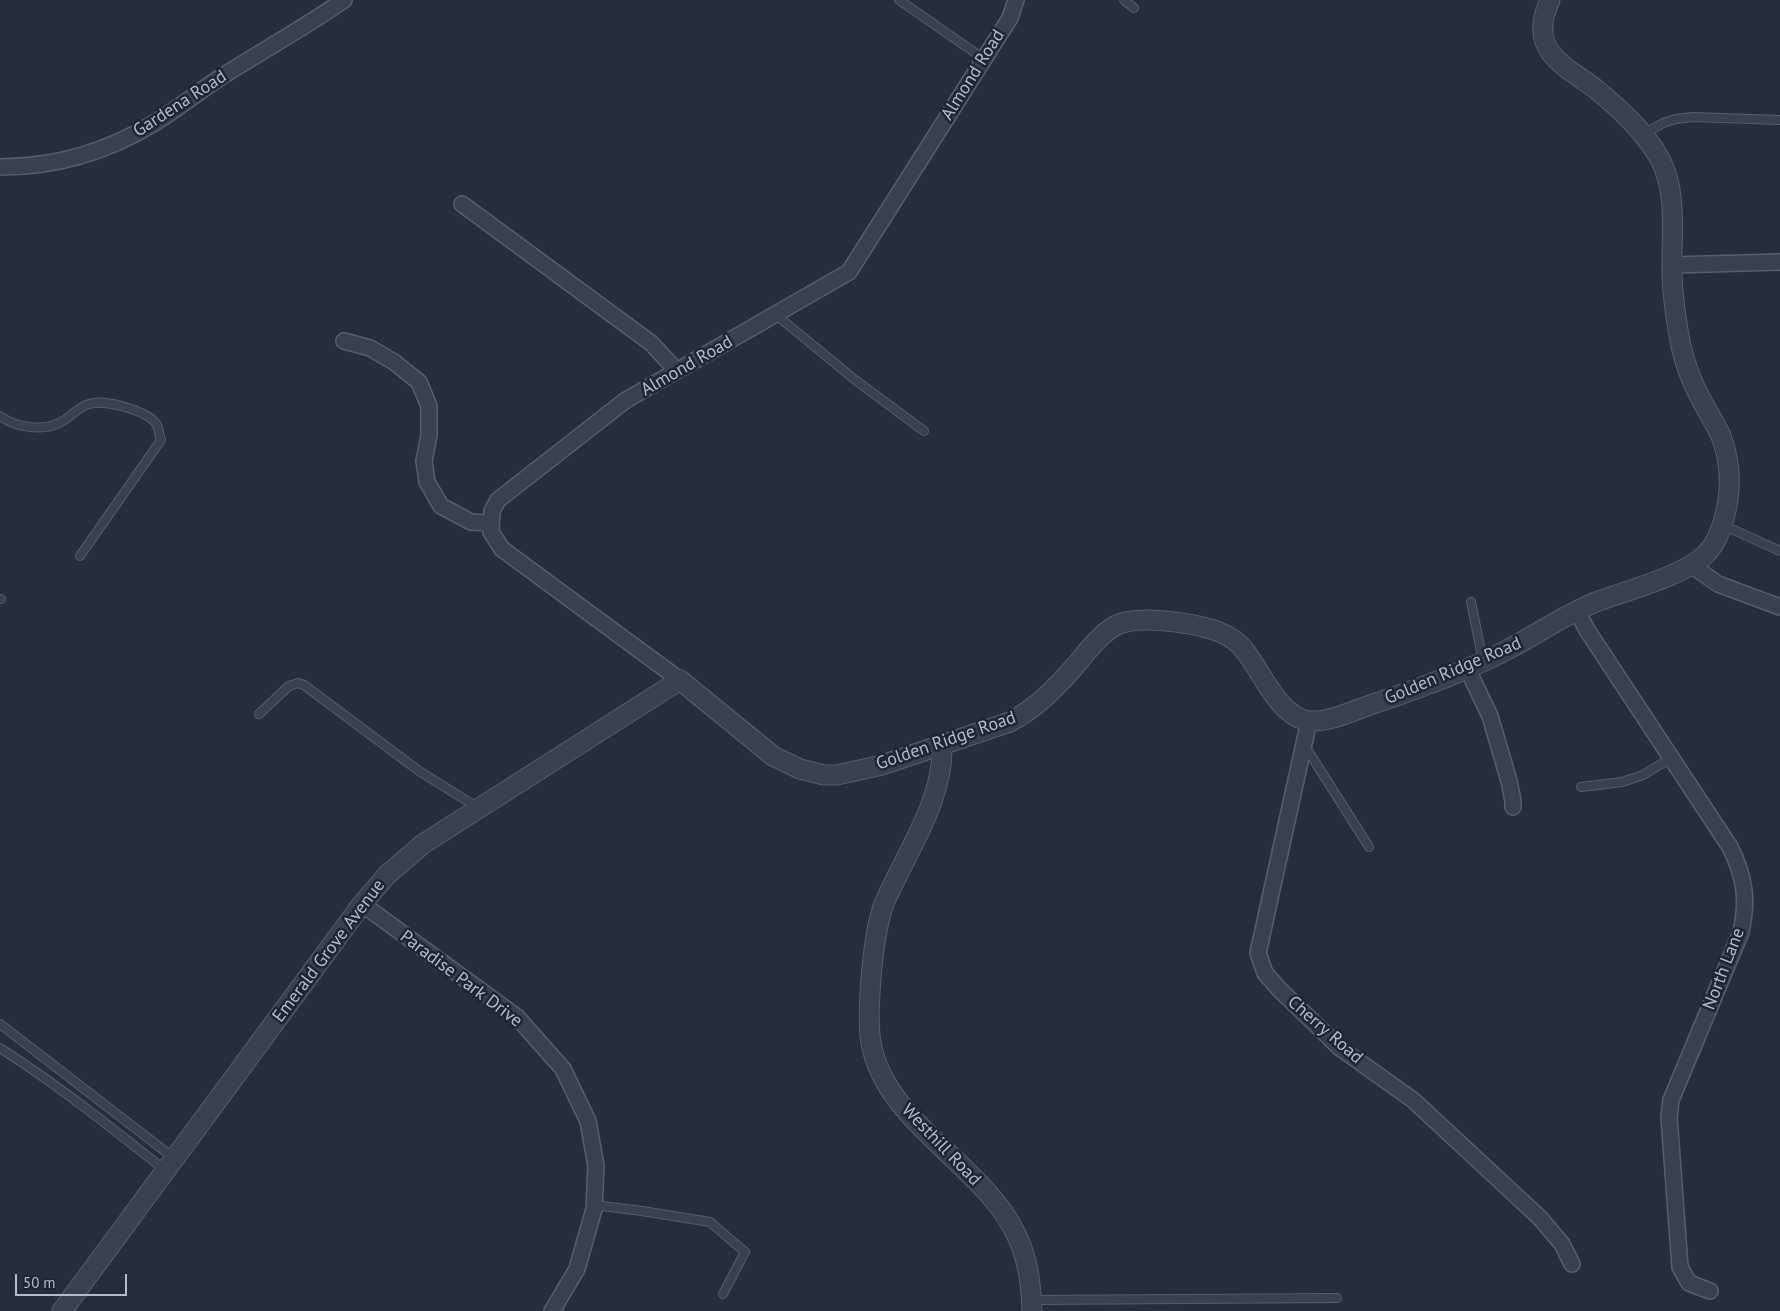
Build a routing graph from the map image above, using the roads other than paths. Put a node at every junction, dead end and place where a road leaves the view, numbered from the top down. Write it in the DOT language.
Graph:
graph roads {
  1 [pos="344,0"];
  2 [pos="899,0"];
  3 [pos="1016,0"];
  4 [pos="1124,0"];
  5 [pos="1550,0"];
  6 [pos="1134,8"];
  7 [pos="984,59"];
  8 [pos="1780,120"];
  9 [pos="1642,135"];
  10 [pos="0,167"];
  11 [pos="462,204"];
  12 [pos="1780,262"];
  13 [pos="1672,265"];
  14 [pos="775,314"];
  15 [pos="344,341"];
  16 [pos="677,372"];
  17 [pos="0,416"];
  18 [pos="924,431"];
  19 [pos="491,523"];
  20 [pos="1721,527"];
  21 [pos="1780,551"];
  22 [pos="80,556"];
  23 [pos="1691,565"];
  24 [pos="1471,602"];
  25 [pos="1780,606"];
  26 [pos="1577,611"];
  27 [pos="1475,665"];
  28 [pos="680,680"];
  29 [pos="259,714"];
  30 [pos="1309,721"];
  31 [pos="1304,744"];
  32 [pos="942,745"];
  33 [pos="1671,758"];
  34 [pos="1581,787"];
  35 [pos="1513,807"];
  36 [pos="479,808"];
  37 [pos="1369,847"];
  38 [pos="362,904"];
  39 [pos="0,1024"];
  40 [pos="0,1048"];
  41 [pos="170,1165"];
  42 [pos="594,1205"];
  43 [pos="1572,1264"];
  44 [pos="1710,1290"];
  45 [pos="723,1294"];
  46 [pos="1337,1298"];
  47 [pos="1032,1306"];
  48 [pos="62,1311"];
  49 [pos="552,1311"];
  1 -- 10 [label="street, Gardena Road"];
  2 -- 7 [label="lane"];
  3 -- 7 [label="street, Almond Road"];
  4 -- 6 [label="lane"];
  5 -- 9 [label="street, Golden Ridge Road"];
  7 -- 14 [label="street, Almond Road"];
  8 -- 9 [label="lane"];
  9 -- 13 [label="street, Golden Ridge Road"];
  11 -- 16 [label="street"];
  12 -- 13 [label="street"];
  13 -- 20 [label="street, Golden Ridge Road"];
  14 -- 16 [label="street, Almond Road"];
  14 -- 18 [label="lane"];
  15 -- 19 [label="street"];
  16 -- 19 [label="street, Almond Road"];
  17 -- 22 [label="lane"];
  19 -- 28 [label="street"];
  20 -- 21 [label="lane"];
  20 -- 23 [label="street, Golden Ridge Road"];
  23 -- 25 [label="street"];
  23 -- 26 [label="street, Golden Ridge Road"];
  24 -- 27 [label="lane"];
  26 -- 27 [label="street, Golden Ridge Road"];
  26 -- 33 [label="street, North Lane"];
  27 -- 30 [label="street, Golden Ridge Road"];
  27 -- 35 [label="street"];
  28 -- 32 [label="street, Golden Ridge Road"];
  28 -- 36 [label="street, Emerald Grove Avenue"];
  29 -- 36 [label="lane"];
  30 -- 31 [label="street, Cherry Road"];
  30 -- 32 [label="street, Golden Ridge Road"];
  31 -- 37 [label="lane"];
  31 -- 43 [label="street, Cherry Road"];
  32 -- 47 [label="street, Westhill Road"];
  33 -- 34 [label="lane"];
  33 -- 44 [label="street, North Lane"];
  36 -- 38 [label="street, Emerald Grove Avenue"];
  38 -- 41 [label="street, Emerald Grove Avenue"];
  38 -- 42 [label="street, Paradise Park Drive"];
  39 -- 41 [label="lane"];
  40 -- 41 [label="lane"];
  41 -- 48 [label="street, Emerald Grove Avenue"];
  42 -- 45 [label="lane"];
  42 -- 49 [label="street, Paradise Park Drive"];
  46 -- 47 [label="lane"];
}
